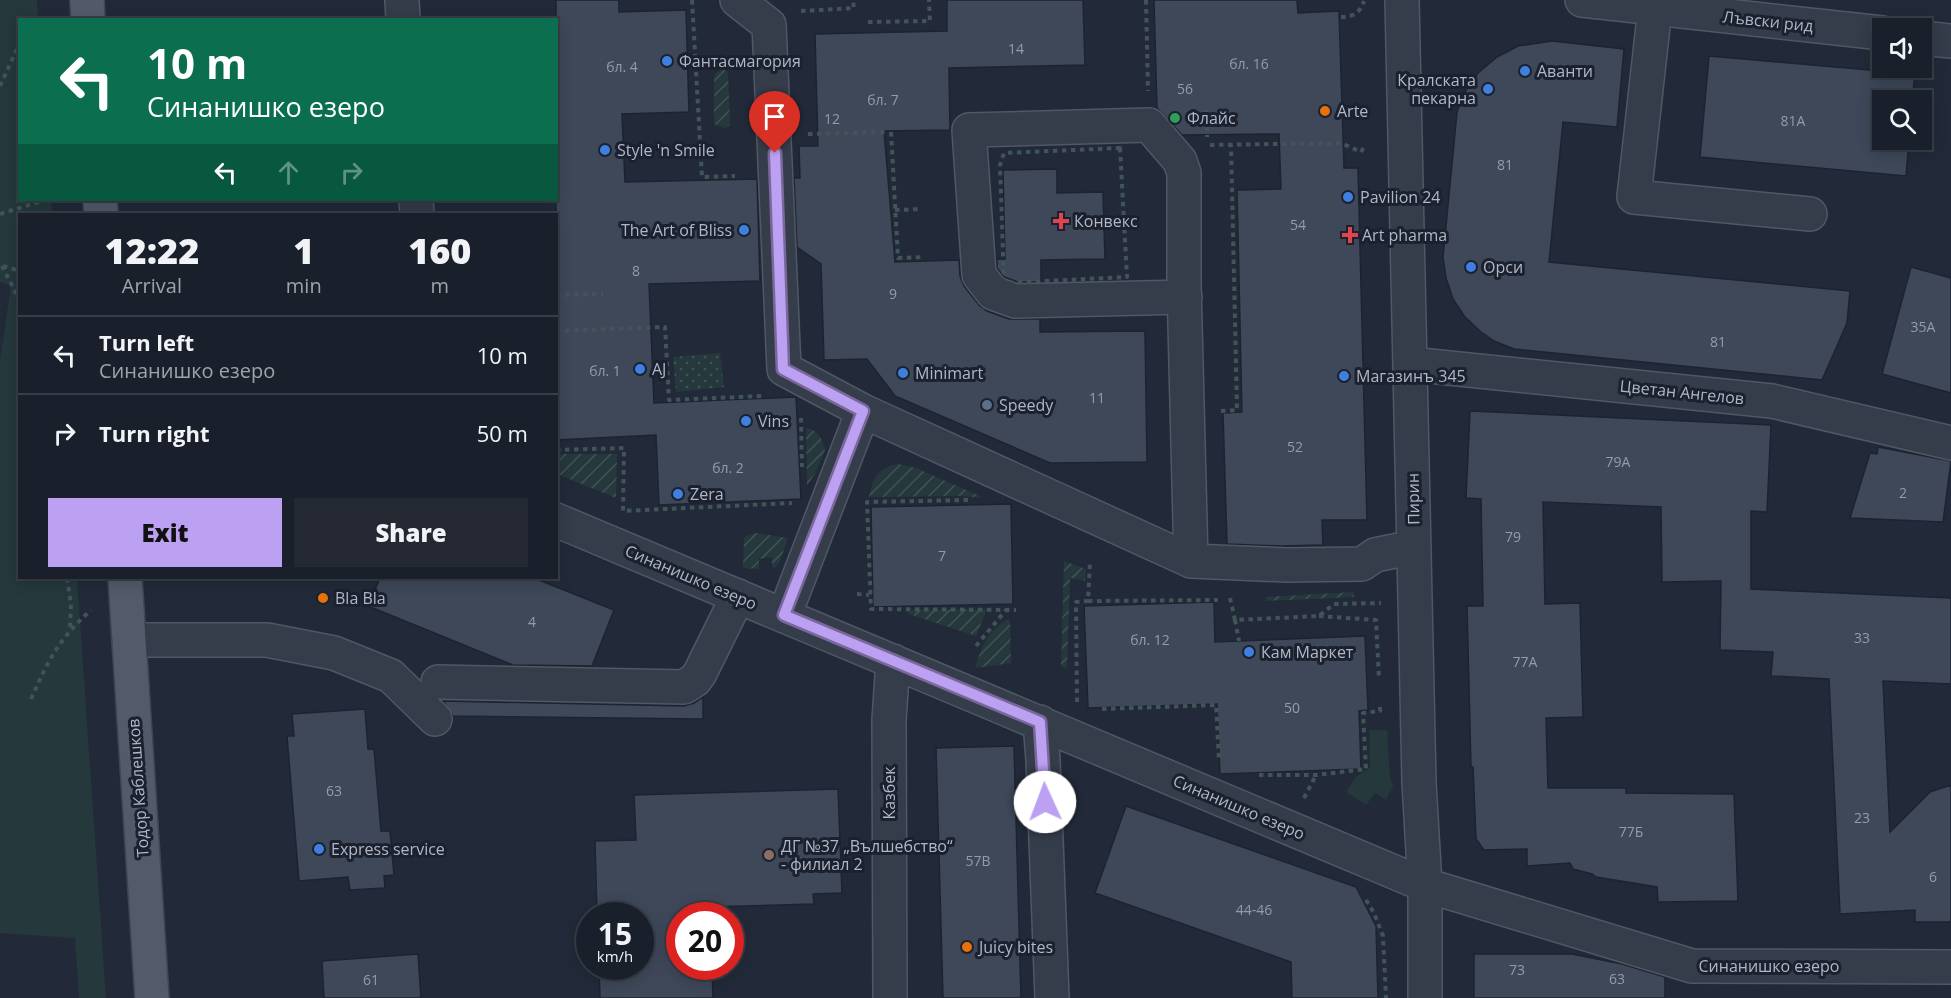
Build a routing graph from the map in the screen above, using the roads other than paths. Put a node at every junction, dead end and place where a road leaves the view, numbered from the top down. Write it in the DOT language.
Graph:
graph roads {
  1 [pos="87,0"];
  2 [pos="402,0"];
  3 [pos="737,0"];
  4 [pos="1402,0"];
  5 [pos="1582,0"];
  6 [pos="1655,8"];
  7 [pos="88,18"];
  8 [pos="403,18"];
  9 [pos="1872,32"];
  10 [pos="1932,39"];
  11 [pos="1951,41"];
  12 [pos="1810,214"];
  13 [pos="1185,297"];
  14 [pos="1410,364"];
  15 [pos="863,411"];
  16 [pos="1951,442"];
  17 [pos="558,521"];
  18 [pos="1191,561"];
  19 [pos="1414,563"];
  20 [pos="125,579"];
  21 [pos="738,596"];
  22 [pos="784,615"];
  23 [pos="129,640"];
  24 [pos="892,661"];
  25 [pos="438,682"];
  26 [pos="435,719"];
  27 [pos="1040,722"];
  28 [pos="1425,885"];
  29 [pos="1951,967"];
  30 [pos="152,998"];
  31 [pos="890,998"];
  32 [pos="1052,998"];
  33 [pos="1425,998"];
  1 -- 7 [label="main road"];
  2 -- 8 [label="street"];
  3 -- 15 [label="street"];
  4 -- 14 [label="street, Пирин"];
  5 -- 6 [label="street, Лъвски рид"];
  6 -- 9 [label="street, Лъвски рид"];
  6 -- 12 [label="street"];
  10 -- 11 [label="street"];
  13 -- 13 [label="street"];
  13 -- 18 [label="street"];
  14 -- 16 [label="street, Цветан Ангелов"];
  14 -- 19 [label="street, Пирин"];
  15 -- 18 [label="street"];
  15 -- 22 [label="street"];
  17 -- 21 [label="street, Синанишко езеро"];
  18 -- 19 [label="street"];
  19 -- 28 [label="street, Пирин"];
  20 -- 23 [label="main road, Тодор Каблешков"];
  21 -- 22 [label="street, Синанишко езеро"];
  21 -- 25 [label="street"];
  22 -- 24 [label="street, Синанишко езеро"];
  23 -- 26 [label="street"];
  23 -- 30 [label="main road, Тодор Каблешков"];
  24 -- 27 [label="street, Синанишко езеро"];
  24 -- 31 [label="street, Казбек"];
  27 -- 28 [label="street, Синанишко езеро"];
  27 -- 32 [label="street"];
  28 -- 29 [label="street, Синанишко езеро"];
  28 -- 33 [label="street, Пирин"];
}
